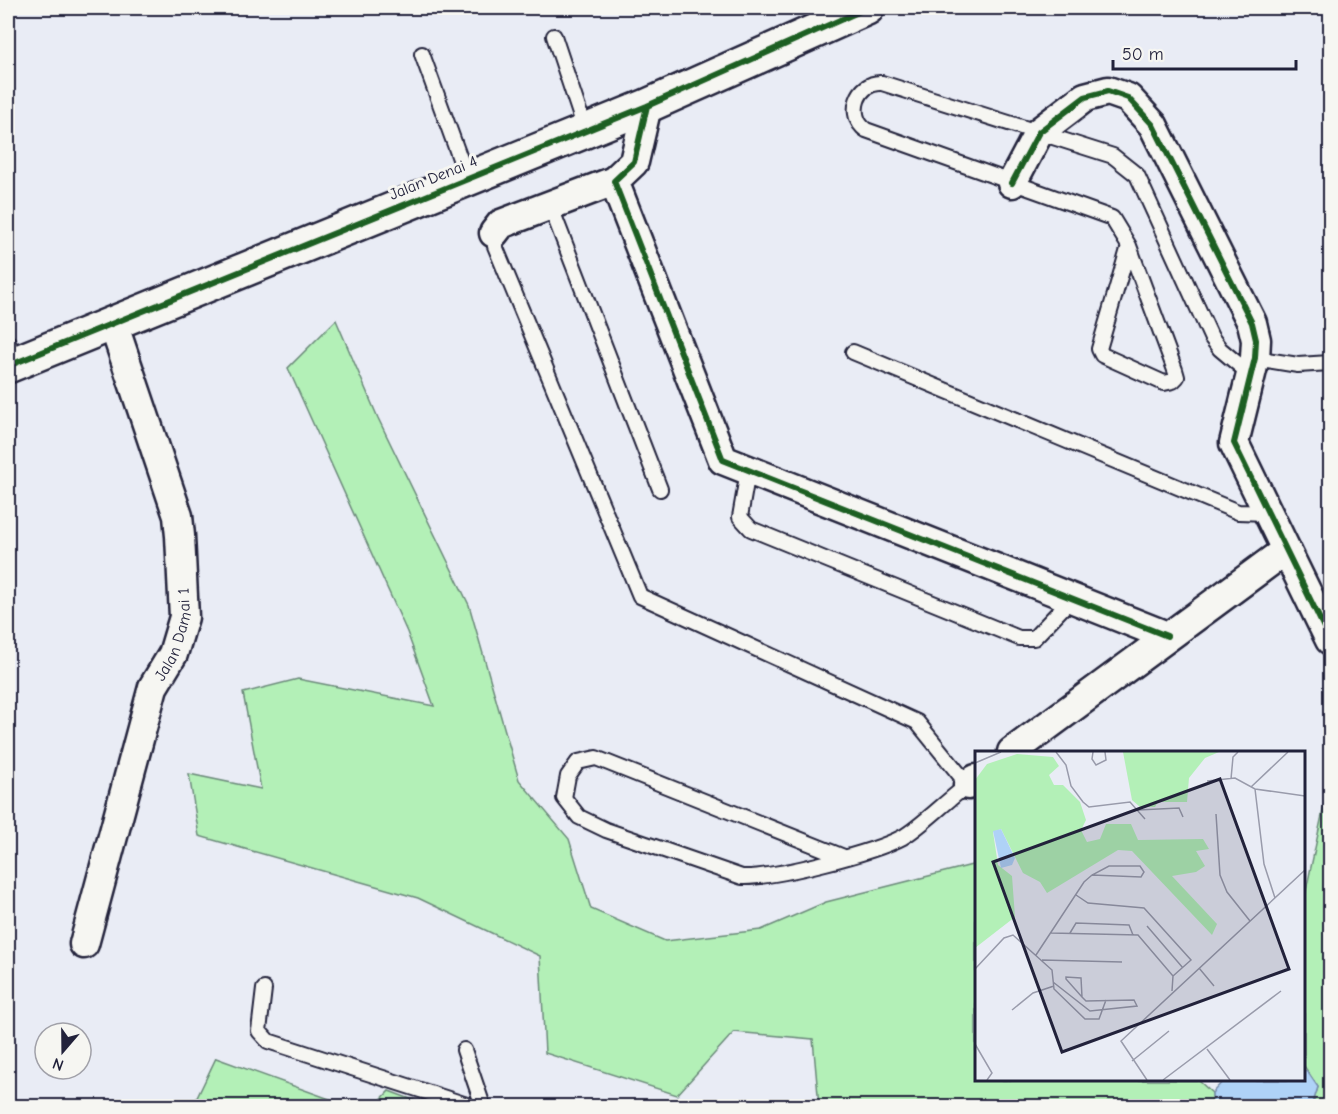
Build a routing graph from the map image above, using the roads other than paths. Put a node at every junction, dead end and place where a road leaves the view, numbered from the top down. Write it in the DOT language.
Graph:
graph roads {
  1 [pos="867,8"];
  2 [pos="554,36"];
  3 [pos="422,54"];
  4 [pos="647,106"];
  5 [pos="585,129"];
  6 [pos="1039,132"];
  7 [pos="467,178"];
  8 [pos="614,182"];
  9 [pos="1012,183"];
  10 [pos="550,205"];
  11 [pos="494,233"];
  12 [pos="1129,246"];
  13 [pos="113,323"];
  14 [pos="853,352"];
  15 [pos="10,357"];
  16 [pos="1330,363"];
  17 [pos="1253,367"];
  18 [pos="748,471"];
  19 [pos="660,489"];
  20 [pos="1268,513"];
  21 [pos="1286,550"];
  22 [pos="1070,600"];
  23 [pos="1167,636"];
  24 [pos="1330,640"];
  25 [pos="1015,751"];
  26 [pos="972,782"];
  27 [pos="844,857"];
  28 [pos="84,944"];
  29 [pos="264,989"];
  30 [pos="464,1050"];
  31 [pos="470,1107"];
  32 [pos="483,1107"];
  1 -- 4 [label="street, Jalan Denai 4"];
  2 -- 5 [label="lane"];
  3 -- 7 [label="lane"];
  4 -- 5 [label="street, Jalan Denai 4"];
  4 -- 8 [label="street"];
  5 -- 7 [label="street, Jalan Denai 4"];
  6 -- 9 [label="street"];
  6 -- 9 [label="lane"];
  6 -- 17 [label="lane"];
  6 -- 17 [label="street"];
  7 -- 13 [label="street, Jalan Denai 4"];
  8 -- 10 [label="street"];
  8 -- 18 [label="street"];
  9 -- 12 [label="lane"];
  10 -- 11 [label="street"];
  10 -- 19 [label="lane"];
  11 -- 26 [label="lane"];
  12 -- 12 [label="lane"];
  13 -- 15 [label="street, Jalan Denai 4"];
  13 -- 28 [label="street, Jalan Damai 1"];
  14 -- 20 [label="lane"];
  16 -- 17 [label="lane"];
  17 -- 20 [label="street"];
  18 -- 22 [label="street"];
  18 -- 22 [label="lane"];
  20 -- 21 [label="street"];
  21 -- 23 [label="street"];
  21 -- 24 [label="street"];
  22 -- 23 [label="street"];
  23 -- 25 [label="street"];
  26 -- 27 [label="lane"];
  27 -- 27 [label="lane"];
  29 -- 31 [label="lane"];
  30 -- 32 [label="lane"];
}
